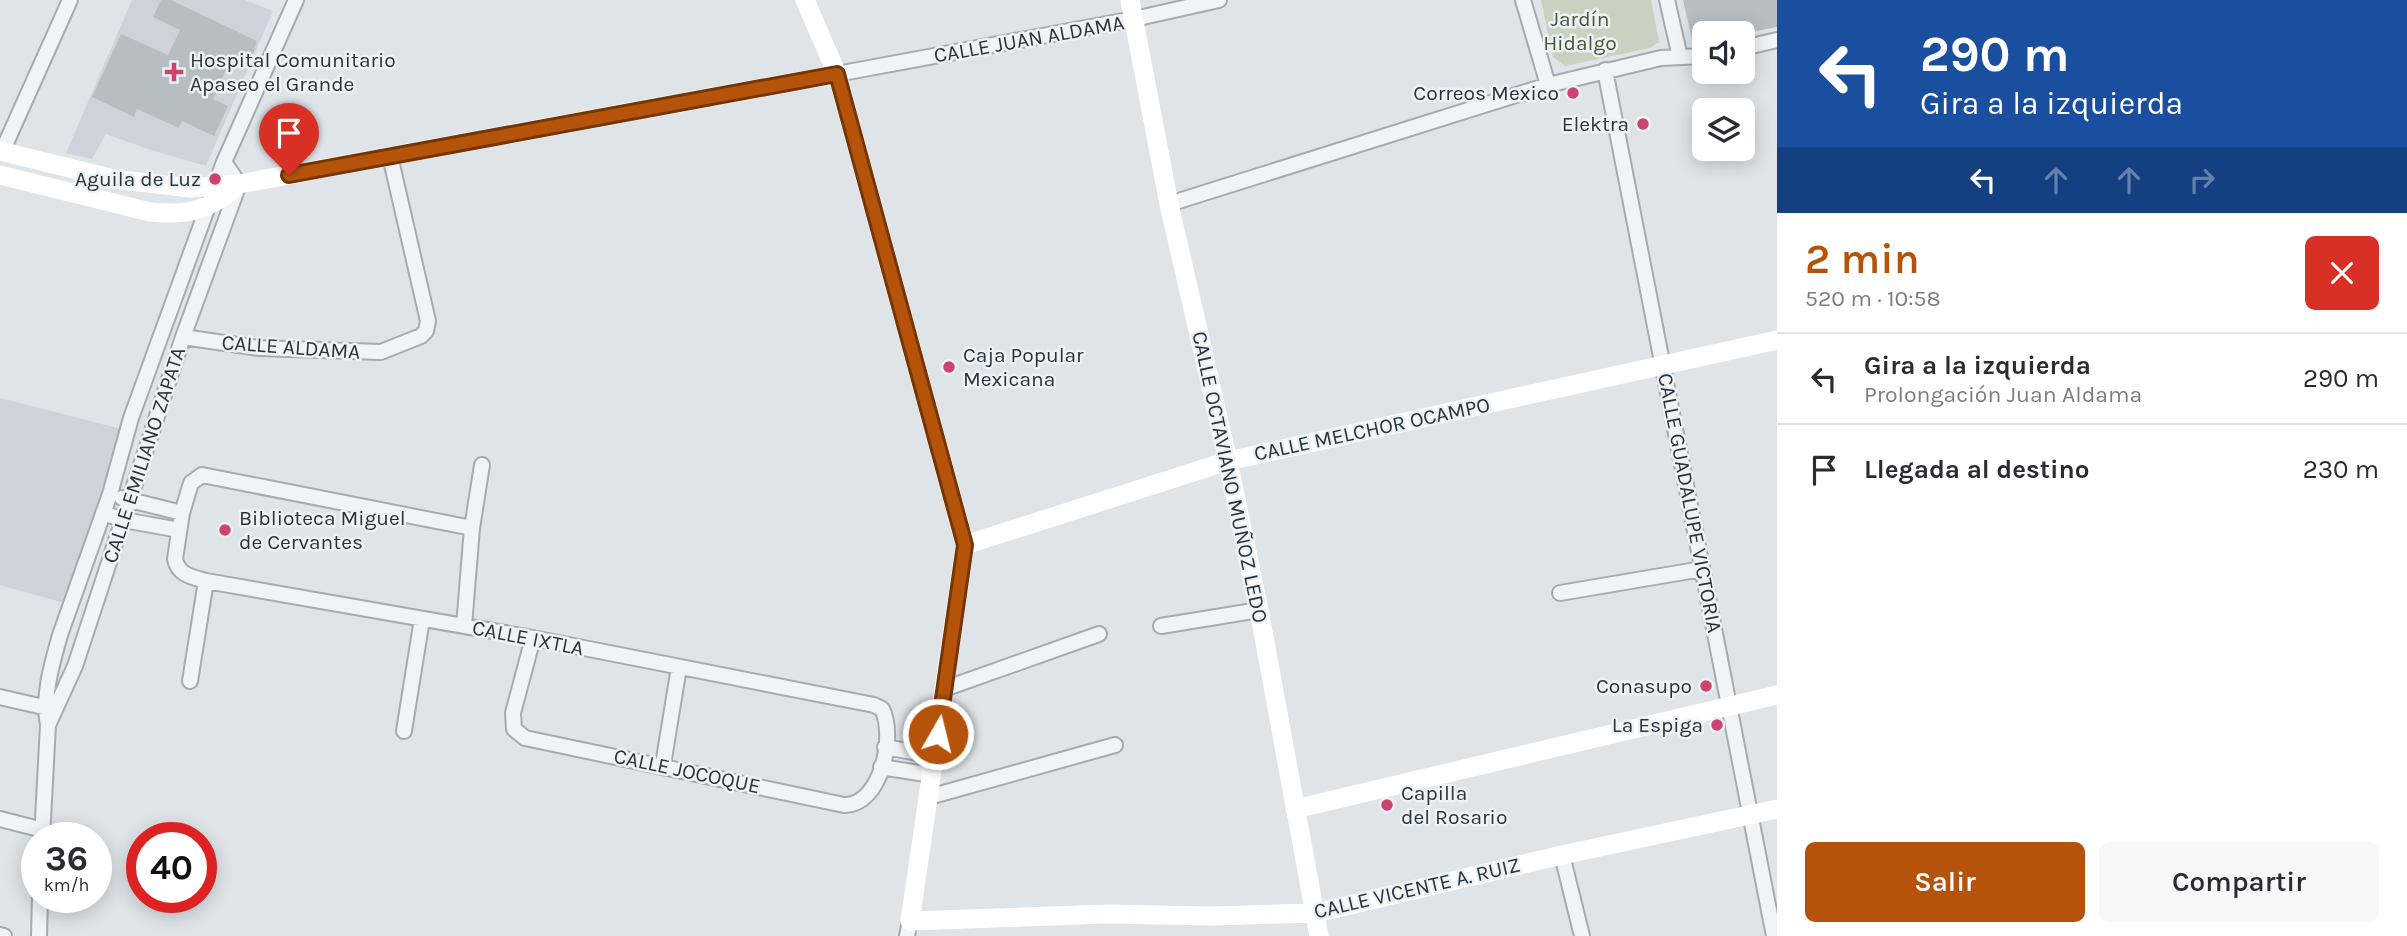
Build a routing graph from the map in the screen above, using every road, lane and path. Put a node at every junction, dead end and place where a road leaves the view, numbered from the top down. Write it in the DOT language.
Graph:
graph roads {
  1 [pos="70,0"];
  2 [pos="296,0"];
  3 [pos="805,0"];
  4 [pos="1219,0"];
  5 [pos="1524,0"];
  6 [pos="1667,0"];
  7 [pos="1132,10"];
  8 [pos="1777,40"];
  9 [pos="1755,45"];
  10 [pos="1692,56"];
  11 [pos="1679,57"];
  12 [pos="1605,70"];
  13 [pos="837,74"];
  14 [pos="1548,85"];
  15 [pos="1,151"];
  16 [pos="390,156"];
  17 [pos="223,162"];
  18 [pos="0,175"];
  19 [pos="239,184"];
  20 [pos="216,185"];
  21 [pos="1169,204"];
  22 [pos="207,208"];
  23 [pos="183,337"];
  24 [pos="1777,340"];
  25 [pos="1663,365"];
  26 [pos="1228,461"];
  27 [pos="482,465"];
  28 [pos="110,495"];
  29 [pos="129,500"];
  30 [pos="103,513"];
  31 [pos="182,513"];
  32 [pos="124,520"];
  33 [pos="472,528"];
  34 [pos="179,530"];
  35 [pos="965,545"];
  36 [pos="1702,569"];
  37 [pos="206,580"];
  38 [pos="1560,593"];
  39 [pos="1259,610"];
  40 [pos="422,619"];
  41 [pos="464,626"];
  42 [pos="1161,626"];
  43 [pos="1099,634"];
  44 [pos="533,638"];
  45 [pos="679,667"];
  46 [pos="190,681"];
  47 [pos="944,689"];
  48 [pos="1777,695"];
  49 [pos="0,697"];
  50 [pos="1731,707"];
  51 [pos="51,709"];
  52 [pos="404,731"];
  53 [pos="1115,745"];
  54 [pos="885,747"];
  55 [pos="663,765"];
  56 [pos="934,766"];
  57 [pos="881,767"];
  58 [pos="929,797"];
  59 [pos="1295,809"];
  60 [pos="1777,809"];
  61 [pos="1752,813"];
  62 [pos="0,819"];
  63 [pos="44,822"];
  64 [pos="21,826"];
  65 [pos="1562,855"];
  66 [pos="40,913"];
  67 [pos="1316,913"];
  68 [pos="908,929"];
  69 [pos="39,936"];
  70 [pos="1319,936"];
  71 [pos="1582,936"];
  72 [pos="1774,936"];
  1 -- 15 [label="street"];
  2 -- 17 [label="street, CALLE EMILIANO ZAPATA"];
  3 -- 13 [label="street"];
  4 -- 7 [label="street, CALLE JUAN ALDAMA"];
  5 -- 14 [label="street"];
  6 -- 11 [label="street"];
  7 -- 13 [label="street, CALLE JUAN ALDAMA"];
  7 -- 21 [label="street, CALLE OCTAVIANO MUÑOZ LEDO"];
  8 -- 9 [label="street"];
  10 -- 11 [label="street"];
  11 -- 12 [label="street"];
  12 -- 14 [label="street"];
  12 -- 25 [label="street, CALLE GUADALUPE VICTORIA"];
  13 -- 16 [label="street"];
  13 -- 35 [label="street"];
  14 -- 21 [label="street"];
  15 -- 20 [label="street"];
  16 -- 19 [label="street"];
  16 -- 23 [label="street, CALLE ALDAMA"];
  17 -- 19 [label="street"];
  17 -- 20 [label="street, CALLE EMILIANO ZAPATA"];
  18 -- 22 [label="street"];
  19 -- 20 [label="street"];
  19 -- 22 [label="street"];
  19 -- 23 [label="street, CALLE EMILIANO ZAPATA"];
  20 -- 22 [label="street, CALLE EMILIANO ZAPATA"];
  21 -- 26 [label="street, CALLE OCTAVIANO MUÑOZ LEDO"];
  22 -- 28 [label="street, CALLE EMILIANO ZAPATA"];
  23 -- 29 [label="street, CALLE EMILIANO ZAPATA"];
  24 -- 25 [label="street, CALLE MELCHOR OCAMPO"];
  25 -- 26 [label="street, CALLE MELCHOR OCAMPO"];
  25 -- 36 [label="street, CALLE GUADALUPE VICTORIA"];
  26 -- 35 [label="street, CALLE MELCHOR OCAMPO"];
  26 -- 39 [label="street, CALLE OCTAVIANO MUÑOZ LEDO"];
  27 -- 33 [label="street"];
  28 -- 29 [label="street"];
  28 -- 30 [label="street, CALLE EMILIANO ZAPATA"];
  29 -- 31 [label="street"];
  29 -- 32 [label="street, CALLE EMILIANO ZAPATA"];
  30 -- 32 [label="street"];
  30 -- 51 [label="street, CALLE EMILIANO ZAPATA"];
  31 -- 33 [label="street"];
  31 -- 34 [label="street"];
  32 -- 34 [label="street"];
  32 -- 51 [label="street, CALLE EMILIANO ZAPATA"];
  33 -- 41 [label="street"];
  34 -- 37 [label="street, CALLE IXTLA"];
  35 -- 47 [label="street"];
  36 -- 38 [label="street"];
  36 -- 50 [label="street, CALLE GUADALUPE VICTORIA"];
  37 -- 40 [label="street, CALLE IXTLA"];
  37 -- 46 [label="street"];
  39 -- 42 [label="street"];
  39 -- 59 [label="street, CALLE OCTAVIANO MUÑOZ LEDO"];
  40 -- 41 [label="street, CALLE IXTLA"];
  40 -- 52 [label="street"];
  41 -- 44 [label="street, CALLE IXTLA"];
  43 -- 47 [label="street"];
  44 -- 45 [label="street, CALLE IXTLA"];
  44 -- 55 [label="street, CALLE JOCOQUE"];
  45 -- 54 [label="street, CALLE IXTLA"];
  45 -- 55 [label="street"];
  47 -- 56 [label="street"];
  48 -- 50 [label="street"];
  49 -- 51 [label="street"];
  50 -- 59 [label="street"];
  50 -- 61 [label="street, CALLE GUADALUPE VICTORIA"];
  51 -- 63 [label="street, CALLE EMILIANO ZAPATA"];
  53 -- 58 [label="street"];
  54 -- 56 [label="street"];
  54 -- 57 [label="street"];
  55 -- 57 [label="street, CALLE JOCOQUE"];
  56 -- 57 [label="street"];
  56 -- 58 [label="street"];
  58 -- 68 [label="street"];
  59 -- 67 [label="street, CALLE OCTAVIANO MUÑOZ LEDO"];
  60 -- 61 [label="street, CALLE VICENTE A. RUIZ"];
  61 -- 65 [label="street, CALLE VICENTE A. RUIZ"];
  61 -- 72 [label="street, CALLE GUADALUPE VICTORIA"];
  62 -- 64 [label="street"];
  65 -- 67 [label="street, CALLE VICENTE A. RUIZ"];
  65 -- 71 [label="street"];
  66 -- 69 [label="street"];
  67 -- 68 [label="street, CALLE VICENTE A. RUIZ"];
  67 -- 70 [label="street, CALLE OCTAVIANO MUÑOZ LEDO"];
}
